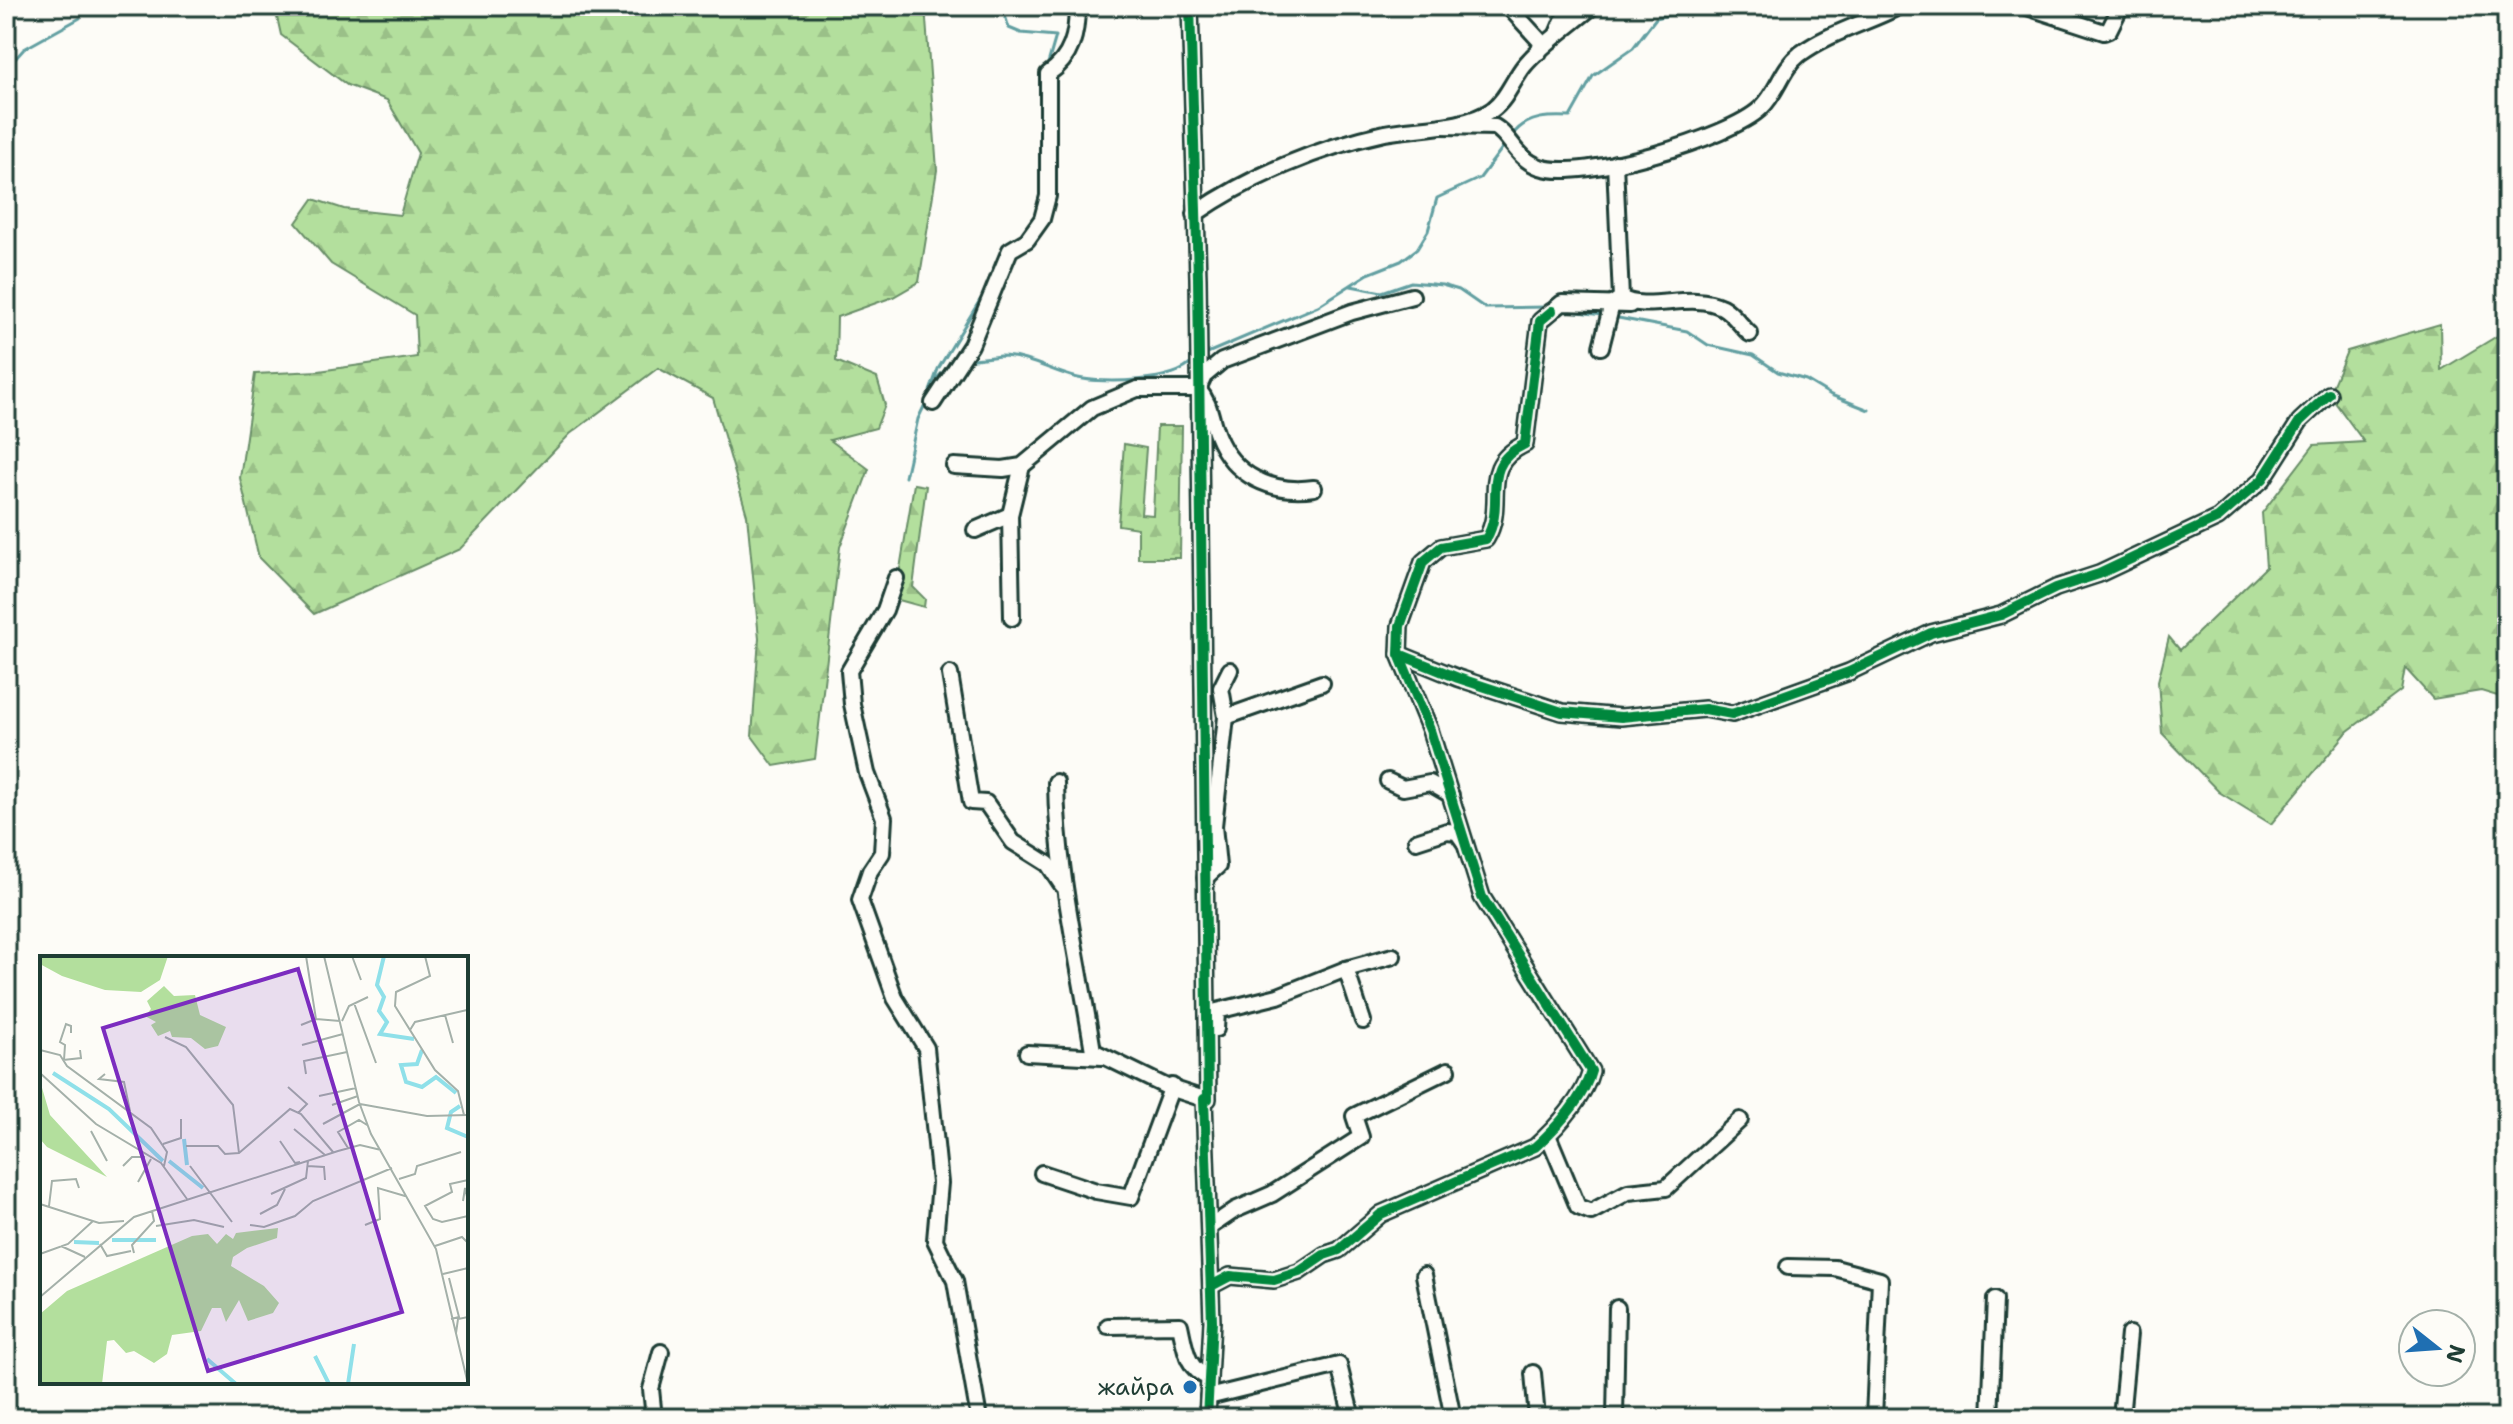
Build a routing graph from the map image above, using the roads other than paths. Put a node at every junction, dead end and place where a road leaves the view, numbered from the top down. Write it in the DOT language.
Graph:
graph roads {
  1 [pos="1077,6"];
  2 [pos="1190,6"];
  3 [pos="1508,6"];
  4 [pos="1569,6"];
  5 [pos="1593,6"];
  6 [pos="1901,6"];
  7 [pos="2024,6"];
  8 [pos="2121,6"];
  9 [pos="2045,8"];
  10 [pos="1556,38"];
  11 [pos="1539,52"];
  12 [pos="1442,126"];
  13 [pos="1615,163"];
  14 [pos="1195,214"];
  15 [pos="1412,296"];
  16 [pos="1622,302"];
  17 [pos="1750,334"];
  18 [pos="1601,347"];
  19 [pos="1198,389"];
  20 [pos="2329,394"];
  21 [pos="933,403"];
  22 [pos="954,466"];
  23 [pos="1022,466"];
  24 [pos="1314,488"];
  25 [pos="1010,515"];
  26 [pos="975,530"];
  27 [pos="896,578"];
  28 [pos="1012,618"];
  29 [pos="1399,654"];
  30 [pos="1230,670"];
  31 [pos="950,674"];
  32 [pos="1322,683"];
  33 [pos="1226,717"];
  34 [pos="1388,781"];
  35 [pos="1056,782"];
  36 [pos="1451,795"];
  37 [pos="1416,841"];
  38 [pos="1466,846"];
  39 [pos="1205,878"];
  40 [pos="1065,893"];
  41 [pos="1393,956"];
  42 [pos="1346,969"];
  43 [pos="1363,1021"];
  44 [pos="1027,1053"];
  45 [pos="1102,1057"];
  46 [pos="1448,1070"];
  47 [pos="1172,1086"];
  48 [pos="1206,1099"];
  49 [pos="1740,1120"];
  50 [pos="1548,1135"];
  51 [pos="1042,1173"];
  52 [pos="1210,1227"];
  53 [pos="1788,1267"];
  54 [pos="1424,1275"];
  55 [pos="1211,1286"];
  56 [pos="1995,1299"];
  57 [pos="1617,1308"];
  58 [pos="1108,1326"];
  59 [pos="2129,1334"];
  60 [pos="661,1352"];
  61 [pos="1533,1373"];
  62 [pos="1209,1378"];
  63 [pos="1208,1397"];
  64 [pos="654,1418"];
  65 [pos="979,1418"];
  66 [pos="1207,1418"];
  67 [pos="1352,1418"];
  68 [pos="1453,1418"];
  69 [pos="1537,1418"];
  70 [pos="1615,1418"];
  71 [pos="1874,1418"];
  72 [pos="1990,1418"];
  73 [pos="2121,1418"];
  1 -- 21 [label="street"];
  2 -- 14 [label="street"];
  3 -- 11 [label="street"];
  4 -- 10 [label="street"];
  5 -- 10 [label="street"];
  6 -- 13 [label="street"];
  7 -- 9 [label="street"];
  8 -- 9 [label="street"];
  10 -- 11 [label="street"];
  11 -- 12 [label="street"];
  12 -- 13 [label="street"];
  12 -- 14 [label="street"];
  13 -- 16 [label="street"];
  14 -- 19 [label="street"];
  15 -- 19 [label="street"];
  16 -- 17 [label="street"];
  16 -- 18 [label="street"];
  16 -- 29 [label="street"];
  19 -- 23 [label="street"];
  19 -- 24 [label="street"];
  19 -- 39 [label="street"];
  20 -- 29 [label="street"];
  22 -- 23 [label="street"];
  23 -- 25 [label="street"];
  25 -- 26 [label="street"];
  25 -- 28 [label="street"];
  27 -- 65 [label="street"];
  29 -- 36 [label="street"];
  30 -- 33 [label="street"];
  31 -- 40 [label="street"];
  32 -- 33 [label="street"];
  33 -- 39 [label="street"];
  34 -- 36 [label="street"];
  35 -- 40 [label="street"];
  36 -- 38 [label="street"];
  37 -- 38 [label="street"];
  38 -- 50 [label="street"];
  39 -- 48 [label="street"];
  40 -- 45 [label="street"];
  41 -- 42 [label="street"];
  42 -- 43 [label="street"];
  42 -- 48 [label="street"];
  44 -- 45 [label="street"];
  45 -- 47 [label="street"];
  46 -- 52 [label="street"];
  47 -- 48 [label="street"];
  47 -- 51 [label="street"];
  48 -- 52 [label="street"];
  49 -- 50 [label="street"];
  50 -- 55 [label="street"];
  52 -- 55 [label="street"];
  53 -- 71 [label="street"];
  54 -- 68 [label="street"];
  55 -- 62 [label="street"];
  56 -- 72 [label="street"];
  57 -- 70 [label="street"];
  58 -- 62 [label="street"];
  59 -- 73 [label="street"];
  60 -- 64 [label="street"];
  61 -- 69 [label="street"];
  62 -- 63 [label="street"];
  63 -- 66 [label="street"];
  63 -- 67 [label="street"];
}
